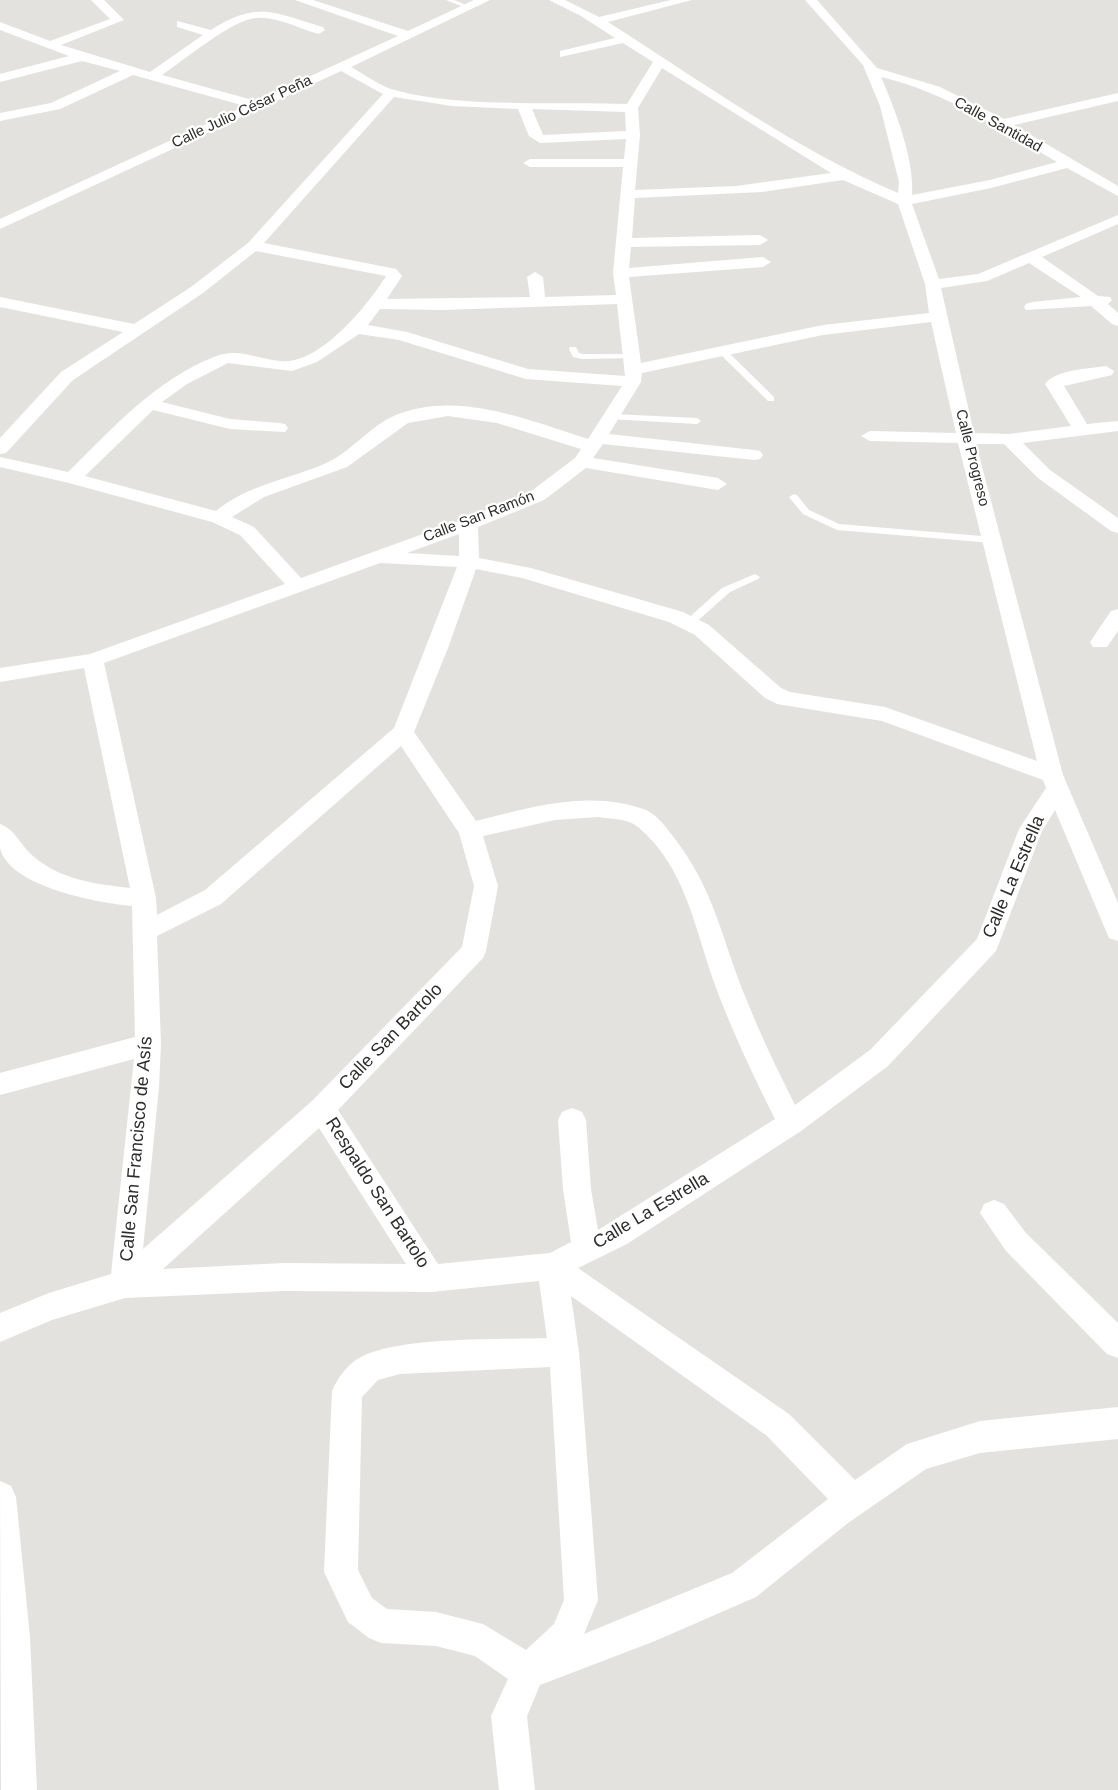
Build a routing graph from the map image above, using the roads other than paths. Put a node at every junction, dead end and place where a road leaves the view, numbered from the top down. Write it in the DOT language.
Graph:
graph roads {
  1 [pos="97,0"];
  2 [pos="301,0"];
  3 [pos="450,0"];
  4 [pos="483,0"];
  5 [pos="555,0"];
  6 [pos="687,0"];
  7 [pos="811,0"];
  8 [pos="468,7"];
  9 [pos="597,21"];
  10 [pos="181,24"];
  11 [pos="0,26"];
  12 [pos="319,30"];
  13 [pos="214,34"];
  14 [pos="408,35"];
  15 [pos="624,39"];
  16 [pos="49,45"];
  17 [pos="564,54"];
  18 [pos="82,57"];
  19 [pos="659,63"];
  20 [pos="340,66"];
  21 [pos="131,71"];
  22 [pos="872,71"];
  23 [pos="152,76"];
  24 [pos="0,78"];
  25 [pos="391,93"];
  26 [pos="1118,97"];
  27 [pos="256,105"];
  28 [pos="524,107"];
  29 [pos="631,108"];
  30 [pos="0,117"];
  31 [pos="1000,124"];
  32 [pos="633,135"];
  33 [pos="530,163"];
  34 [pos="630,163"];
  35 [pos="1067,164"];
  36 [pos="844,175"];
  37 [pos="1118,192"];
  38 [pos="627,194"];
  39 [pos="904,201"];
  40 [pos="1118,219"];
  41 [pos="0,225"];
  42 [pos="760,240"];
  43 [pos="623,243"];
  44 [pos="253,246"];
  45 [pos="1031,257"];
  46 [pos="763,262"];
  47 [pos="621,273"];
  48 [pos="535,277"];
  49 [pos="933,284"];
  50 [pos="1118,298"];
  51 [pos="624,299"];
  52 [pos="1095,301"];
  53 [pos="0,302"];
  54 [pos="538,302"];
  55 [pos="376,304"];
  56 [pos="1032,307"];
  57 [pos="938,317"];
  58 [pos="1118,321"];
  59 [pos="355,328"];
  60 [pos="137,330"];
  61 [pos="573,349"];
  62 [pos="722,351"];
  63 [pos="633,369"];
  64 [pos="1106,372"];
  65 [pos="771,399"];
  66 [pos="152,405"];
  67 [pos="612,417"];
  68 [pos="697,421"];
  69 [pos="1118,426"];
  70 [pos="279,428"];
  71 [pos="1082,430"];
  72 [pos="870,436"];
  73 [pos="966,438"];
  74 [pos="1009,439"];
  75 [pos="596,443"];
  76 [pos="0,449"];
  77 [pos="754,455"];
  78 [pos="0,462"];
  79 [pos="582,462"];
  80 [pos="72,478"];
  81 [pos="718,484"];
  82 [pos="794,497"];
  83 [pos="219,518"];
  84 [pos="469,524"];
  85 [pos="1118,527"];
  86 [pos="993,540"];
  87 [pos="372,557"];
  88 [pos="469,562"];
  89 [pos="755,577"];
  90 [pos="296,584"];
  91 [pos="1118,616"];
  92 [pos="689,623"];
  93 [pos="1100,642"];
  94 [pos="93,660"];
  95 [pos="0,675"];
  96 [pos="403,732"];
  97 [pos="1054,782"];
  98 [pos="470,831"];
  99 [pos="0,833"];
  100 [pos="144,898"];
  101 [pos="146,931"];
  102 [pos="1118,931"];
  103 [pos="148,1044"];
  104 [pos="0,1084"];
  105 [pos="322,1109"];
  106 [pos="572,1120"];
  107 [pos="791,1123"];
  108 [pos="994,1212"];
  109 [pos="587,1250"];
  110 [pos="552,1266"];
  111 [pos="431,1278"];
  112 [pos="125,1284"];
  113 [pos="0,1328"];
  114 [pos="1118,1344"];
  115 [pos="564,1352"];
  116 [pos="1118,1423"];
  117 [pos="0,1497"];
  118 [pos="853,1501"];
  119 [pos="528,1672"];
  120 [pos="8,1702"];
  121 [pos="19,1790"];
  122 [pos="517,1790"];
  1 -- 16 [label="street"];
  2 -- 14 [label="street"];
  3 -- 8 [label="lane"];
  4 -- 8 [label="street, Calle Julio César Peña"];
  5 -- 9 [label="street"];
  6 -- 9 [label="street"];
  7 -- 22 [label="street, Calle Progreso"];
  8 -- 14 [label="street, Calle Julio César Peña"];
  9 -- 15 [label="street"];
  10 -- 13 [label="street"];
  11 -- 16 [label="street"];
  12 -- 13 [label="street"];
  13 -- 23 [label="street"];
  14 -- 20 [label="street, Calle Julio César Peña"];
  15 -- 17 [label="street"];
  15 -- 19 [label="street"];
  16 -- 18 [label="street"];
  18 -- 21 [label="street"];
  18 -- 24 [label="street"];
  19 -- 29 [label="street"];
  19 -- 36 [label="street"];
  20 -- 25 [label="street"];
  20 -- 27 [label="street, Calle Julio César Peña"];
  21 -- 23 [label="street"];
  21 -- 30 [label="street"];
  22 -- 31 [label="street, Calle Santidad"];
  22 -- 39 [label="street, Calle Progreso"];
  23 -- 27 [label="street"];
  25 -- 28 [label="street"];
  25 -- 44 [label="street"];
  26 -- 31 [label="street"];
  27 -- 41 [label="street, Calle Julio César Peña"];
  28 -- 29 [label="street"];
  28 -- 32 [label="street"];
  29 -- 32 [label="street"];
  31 -- 35 [label="street, Calle Santidad"];
  32 -- 34 [label="street"];
  33 -- 34 [label="street"];
  34 -- 38 [label="street"];
  35 -- 37 [label="street, Calle Santidad"];
  35 -- 39 [label="street"];
  36 -- 38 [label="street"];
  36 -- 39 [label="street"];
  38 -- 43 [label="street"];
  39 -- 49 [label="street, Calle Progreso"];
  40 -- 45 [label="street"];
  42 -- 43 [label="street"];
  43 -- 47 [label="street"];
  44 -- 55 [label="street"];
  44 -- 60 [label="street"];
  45 -- 49 [label="street"];
  45 -- 52 [label="street"];
  46 -- 47 [label="street"];
  47 -- 51 [label="street"];
  48 -- 54 [label="street"];
  49 -- 57 [label="street, Calle Progreso"];
  50 -- 52 [label="street"];
  51 -- 54 [label="street"];
  51 -- 63 [label="street"];
  52 -- 56 [label="street"];
  52 -- 58 [label="street"];
  53 -- 60 [label="street"];
  54 -- 55 [label="street"];
  55 -- 59 [label="street"];
  57 -- 62 [label="street"];
  57 -- 73 [label="street, Calle Progreso"];
  59 -- 63 [label="street"];
  59 -- 66 [label="street"];
  60 -- 76 [label="street"];
  61 -- 63 [label="lane"];
  62 -- 63 [label="street"];
  62 -- 65 [label="lane"];
  63 -- 67 [label="street, Calle San Ramón"];
  64 -- 71 [label="street"];
  66 -- 70 [label="street"];
  66 -- 80 [label="street"];
  67 -- 68 [label="lane"];
  67 -- 75 [label="street, Calle San Ramón"];
  69 -- 71 [label="street"];
  71 -- 74 [label="street"];
  72 -- 73 [label="street"];
  73 -- 74 [label="street"];
  73 -- 86 [label="street, Calle Progreso"];
  74 -- 85 [label="street"];
  75 -- 77 [label="street"];
  75 -- 79 [label="street, Calle San Ramón"];
  75 -- 83 [label="street"];
  78 -- 80 [label="street"];
  79 -- 81 [label="street"];
  79 -- 84 [label="street, Calle San Ramón"];
  80 -- 83 [label="street"];
  82 -- 86 [label="lane"];
  83 -- 90 [label="street"];
  84 -- 87 [label="street, Calle San Ramón"];
  84 -- 88 [label="street"];
  86 -- 97 [label="street, Calle Progreso"];
  87 -- 88 [label="street"];
  87 -- 90 [label="street, Calle San Ramón"];
  88 -- 92 [label="street"];
  88 -- 96 [label="street"];
  89 -- 92 [label="lane"];
  90 -- 94 [label="street, Calle San Ramón"];
  91 -- 93 [label="street"];
  92 -- 97 [label="street"];
  94 -- 95 [label="street, Calle San Ramón"];
  94 -- 100 [label="street, Calle San Francisco de Asís"];
  96 -- 98 [label="street, Calle San Bartolo"];
  96 -- 101 [label="street"];
  97 -- 102 [label="street, Calle Progreso"];
  97 -- 107 [label="street, Calle La Estrella"];
  98 -- 105 [label="street, Calle San Bartolo"];
  98 -- 107 [label="street"];
  99 -- 100 [label="street"];
  100 -- 101 [label="street, Calle San Francisco de Asís"];
  101 -- 103 [label="street, Calle San Francisco de Asís"];
  103 -- 104 [label="street"];
  103 -- 112 [label="street, Calle San Francisco de Asís"];
  105 -- 111 [label="street, Respaldo San Bartolo"];
  105 -- 112 [label="street, Calle San Bartolo"];
  106 -- 109 [label="street"];
  107 -- 109 [label="street, Calle La Estrella"];
  108 -- 114 [label="street"];
  109 -- 110 [label="street, Calle La Estrella"];
  110 -- 111 [label="street, Calle La Estrella"];
  110 -- 115 [label="street"];
  110 -- 118 [label="street"];
  111 -- 112 [label="street, Calle La Estrella"];
  112 -- 113 [label="street, Calle La Estrella"];
  115 -- 119 [label="street"];
  115 -- 119 [label="street"];
  116 -- 118 [label="street"];
  117 -- 120 [label="street"];
  118 -- 119 [label="street"];
  119 -- 122 [label="street"];
  120 -- 121 [label="street"];
}
